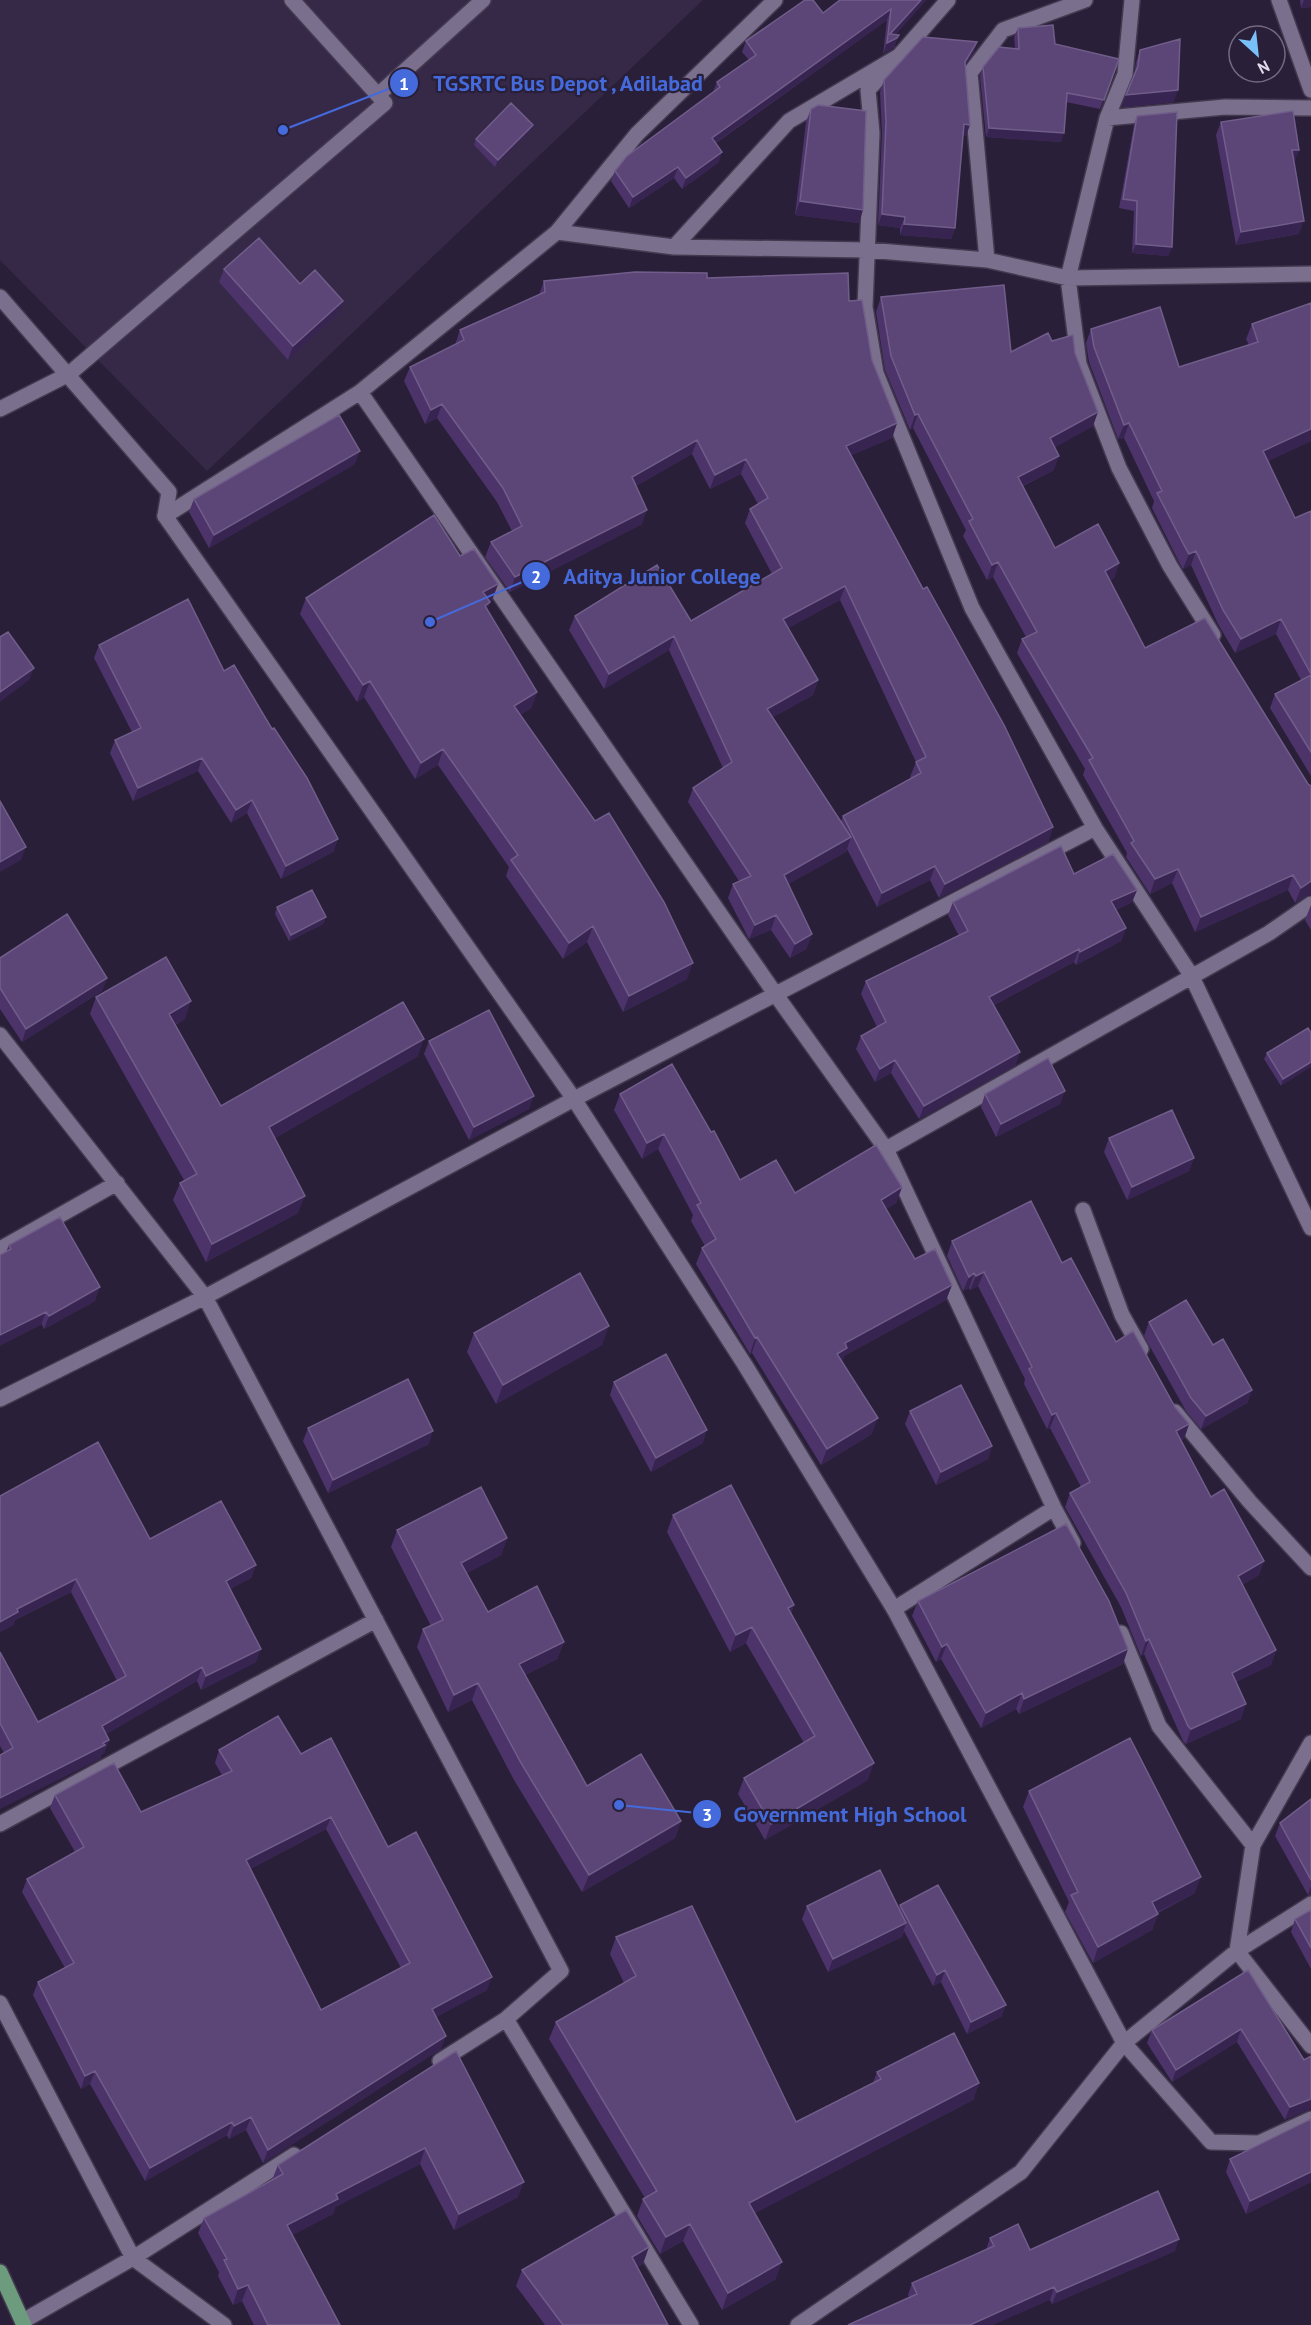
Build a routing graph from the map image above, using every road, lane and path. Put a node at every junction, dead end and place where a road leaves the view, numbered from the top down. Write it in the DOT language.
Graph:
graph roads {
  1 [pos="292,0"];
  2 [pos="483,0"];
  3 [pos="775,0"];
  4 [pos="948,0"];
  5 [pos="1085,0"];
  6 [pos="1132,0"];
  7 [pos="1279,0"];
  8 [pos="899,56"];
  9 [pos="1311,90"];
  10 [pos="378,95"];
  11 [pos="1311,108"];
  12 [pos="1107,118"];
  13 [pos="557,232"];
  14 [pos="674,247"];
  15 [pos="867,250"];
  16 [pos="987,260"];
  17 [pos="1311,274"];
  18 [pos="1068,279"];
  19 [pos="0,297"];
  20 [pos="69,374"];
  21 [pos="360,392"];
  22 [pos="0,409"];
  23 [pos="165,516"];
  24 [pos="1220,646"];
  25 [pos="1095,828"];
  26 [pos="1311,904"];
  27 [pos="1191,975"];
  28 [pos="776,995"];
  29 [pos="0,1035"];
  30 [pos="574,1099"];
  31 [pos="886,1149"];
  32 [pos="117,1184"];
  33 [pos="1083,1210"];
  34 [pos="1311,1228"];
  35 [pos="0,1249"];
  36 [pos="205,1298"];
  37 [pos="1150,1366"];
  38 [pos="1167,1396"];
  39 [pos="0,1399"];
  40 [pos="1054,1508"];
  41 [pos="1083,1560"];
  42 [pos="1311,1568"];
  43 [pos="894,1609"];
  44 [pos="376,1620"];
  45 [pos="1116,1623"];
  46 [pos="1311,1743"];
  47 [pos="0,1824"];
  48 [pos="1253,1845"];
  49 [pos="1311,1904"];
  50 [pos="1237,1952"];
  51 [pos="0,2003"];
  52 [pos="506,2019"];
  53 [pos="1125,2043"];
  54 [pos="1311,2046"];
  55 [pos="425,2071"];
  56 [pos="1311,2119"];
  57 [pos="304,2148"];
  58 [pos="133,2258"];
  59 [pos="0,2272"];
  60 [pos="24,2323"];
  61 [pos="224,2325"];
  62 [pos="691,2325"];
  63 [pos="798,2325"];
  1 -- 10 [label="street"];
  2 -- 10 [label="street"];
  3 -- 13 [label="street"];
  4 -- 8 [label="street"];
  5 -- 16 [label="street"];
  6 -- 12 [label="street"];
  7 -- 9 [label="street"];
  8 -- 14 [label="street"];
  8 -- 15 [label="street"];
  10 -- 20 [label="street"];
  11 -- 12 [label="street"];
  12 -- 18 [label="street"];
  13 -- 14 [label="street"];
  13 -- 21 [label="street"];
  14 -- 15 [label="street"];
  15 -- 16 [label="street"];
  15 -- 25 [label="street"];
  16 -- 18 [label="street"];
  17 -- 18 [label="street"];
  18 -- 24 [label="street"];
  19 -- 20 [label="street"];
  20 -- 22 [label="street"];
  20 -- 23 [label="street"];
  21 -- 23 [label="street"];
  21 -- 28 [label="street"];
  23 -- 30 [label="street"];
  25 -- 27 [label="street"];
  25 -- 28 [label="street"];
  26 -- 27 [label="street"];
  27 -- 31 [label="street"];
  27 -- 34 [label="street"];
  28 -- 30 [label="street"];
  28 -- 31 [label="street"];
  29 -- 32 [label="street"];
  30 -- 36 [label="street"];
  30 -- 43 [label="street"];
  31 -- 40 [label="street"];
  32 -- 35 [label="street"];
  32 -- 36 [label="street"];
  33 -- 37 [label="street"];
  36 -- 39 [label="street"];
  36 -- 44 [label="street"];
  38 -- 42 [label="street"];
  40 -- 41 [label="street"];
  40 -- 43 [label="street"];
  43 -- 53 [label="street"];
  44 -- 47 [label="street"];
  44 -- 52 [label="street"];
  45 -- 48 [label="street"];
  46 -- 48 [label="street"];
  48 -- 50 [label="street"];
  49 -- 50 [label="street"];
  50 -- 53 [label="street"];
  50 -- 54 [label="street"];
  51 -- 58 [label="street"];
  52 -- 55 [label="street"];
  52 -- 62 [label="street"];
  53 -- 56 [label="street"];
  53 -- 63 [label="street"];
  57 -- 58 [label="street"];
  58 -- 60 [label="street"];
  58 -- 61 [label="street"];
  59 -- 60 [label="main road"];
}
